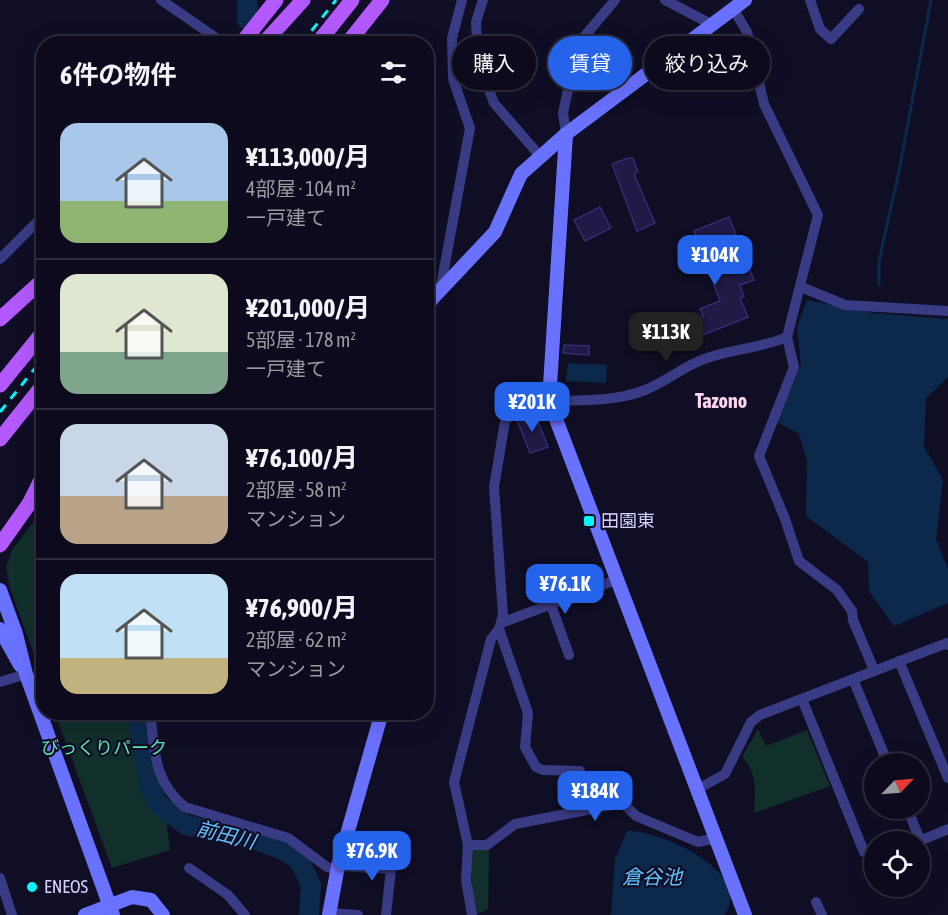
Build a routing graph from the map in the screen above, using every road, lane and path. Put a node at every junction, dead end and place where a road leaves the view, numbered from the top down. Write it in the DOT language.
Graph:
graph roads {
  1 [pos="161,0"];
  2 [pos="276,0"];
  3 [pos="304,0"];
  4 [pos="351,0"];
  5 [pos="382,0"];
  6 [pos="462,0"];
  7 [pos="483,0"];
  8 [pos="615,0"];
  9 [pos="665,0"];
  10 [pos="745,0"];
  11 [pos="810,0"];
  12 [pos="859,9"];
  13 [pos="734,10"];
  14 [pos="711,24"];
  15 [pos="214,36"];
  16 [pos="247,36"];
  17 [pos="270,36"];
  18 [pos="277,36"];
  19 [pos="322,36"];
  20 [pos="353,36"];
  21 [pos="566,134"];
  22 [pos="540,156"];
  23 [pos="36,223"];
  24 [pos="0,259"];
  25 [pos="36,286"];
  26 [pos="801,287"];
  27 [pos="440,291"];
  28 [pos="434,297"];
  29 [pos="948,311"];
  30 [pos="0,319"];
  31 [pos="787,337"];
  32 [pos="36,341"];
  33 [pos="0,385"];
  34 [pos="36,394"];
  35 [pos="549,397"];
  36 [pos="0,439"];
  37 [pos="36,490"];
  38 [pos="0,545"];
  39 [pos="618,579"];
  40 [pos="0,590"];
  41 [pos="551,605"];
  42 [pos="500,626"];
  43 [pos="0,629"];
  44 [pos="948,645"];
  45 [pos="569,655"];
  46 [pos="899,661"];
  47 [pos="874,670"];
  48 [pos="26,674"];
  49 [pos="853,679"];
  50 [pos="0,682"];
  51 [pos="802,699"];
  52 [pos="36,702"];
  53 [pos="43,720"];
  54 [pos="151,720"];
  55 [pos="380,720"];
  56 [pos="883,753"];
  57 [pos="948,778"];
  58 [pos="698,789"];
  59 [pos="584,810"];
  60 [pos="948,829"];
  61 [pos="930,836"];
  62 [pos="717,838"];
  63 [pos="468,845"];
  64 [pos="864,852"];
  65 [pos="189,868"];
  66 [pos="338,868"];
  67 [pos="0,879"];
  68 [pos="816,902"];
  69 [pos="111,910"];
  70 [pos="329,914"];
  71 [pos="12,915"];
  72 [pos="85,915"];
  73 [pos="163,915"];
  74 [pos="245,915"];
  75 [pos="358,915"];
  76 [pos="386,915"];
  77 [pos="472,915"];
  78 [pos="745,915"];
  79 [pos="822,915"];
  1 -- 15 [label="street"];
  2 -- 16 [label="main road"];
  3 -- 17 [label="main road"];
  3 -- 18 [label="main road"];
  4 -- 19 [label="main road"];
  5 -- 20 [label="main road"];
  6 -- 27 [label="street"];
  7 -- 22 [label="street"];
  8 -- 21 [label="street"];
  9 -- 14 [label="street"];
  10 -- 13 [label="street"];
  11 -- 12 [label="street"];
  13 -- 14 [label="street"];
  13 -- 26 [label="street"];
  14 -- 21 [label="street"];
  21 -- 22 [label="street"];
  21 -- 35 [label="street"];
  22 -- 27 [label="street"];
  23 -- 24 [label="street"];
  25 -- 30 [label="main road"];
  26 -- 29 [label="street"];
  26 -- 31 [label="street"];
  27 -- 28 [label="street"];
  31 -- 35 [label="street"];
  31 -- 47 [label="street"];
  32 -- 33 [label="main road"];
  34 -- 36 [label="main road"];
  35 -- 39 [label="street"];
  35 -- 42 [label="street"];
  37 -- 38 [label="main road"];
  39 -- 41 [label="street"];
  39 -- 58 [label="street"];
  40 -- 48 [label="street"];
  41 -- 42 [label="street"];
  41 -- 45 [label="street"];
  42 -- 59 [label="street"];
  42 -- 63 [label="street"];
  43 -- 48 [label="street"];
  44 -- 46 [label="street"];
  46 -- 47 [label="street"];
  46 -- 57 [label="street"];
  47 -- 49 [label="street"];
  48 -- 50 [label="street"];
  48 -- 52 [label="street"];
  49 -- 51 [label="street"];
  49 -- 56 [label="street"];
  51 -- 58 [label="street"];
  51 -- 64 [label="street"];
  53 -- 69 [label="street"];
  54 -- 66 [label="street"];
  55 -- 66 [label="street"];
  58 -- 62 [label="street"];
  59 -- 62 [label="street"];
  59 -- 63 [label="street"];
  60 -- 61 [label="street"];
  62 -- 78 [label="street"];
  63 -- 77 [label="street"];
  65 -- 74 [label="street"];
  66 -- 70 [label="street"];
  66 -- 76 [label="street"];
  67 -- 71 [label="street"];
  68 -- 79 [label="street"];
  69 -- 72 [label="street"];
  69 -- 73 [label="street"];
  70 -- 75 [label="street"];
}
